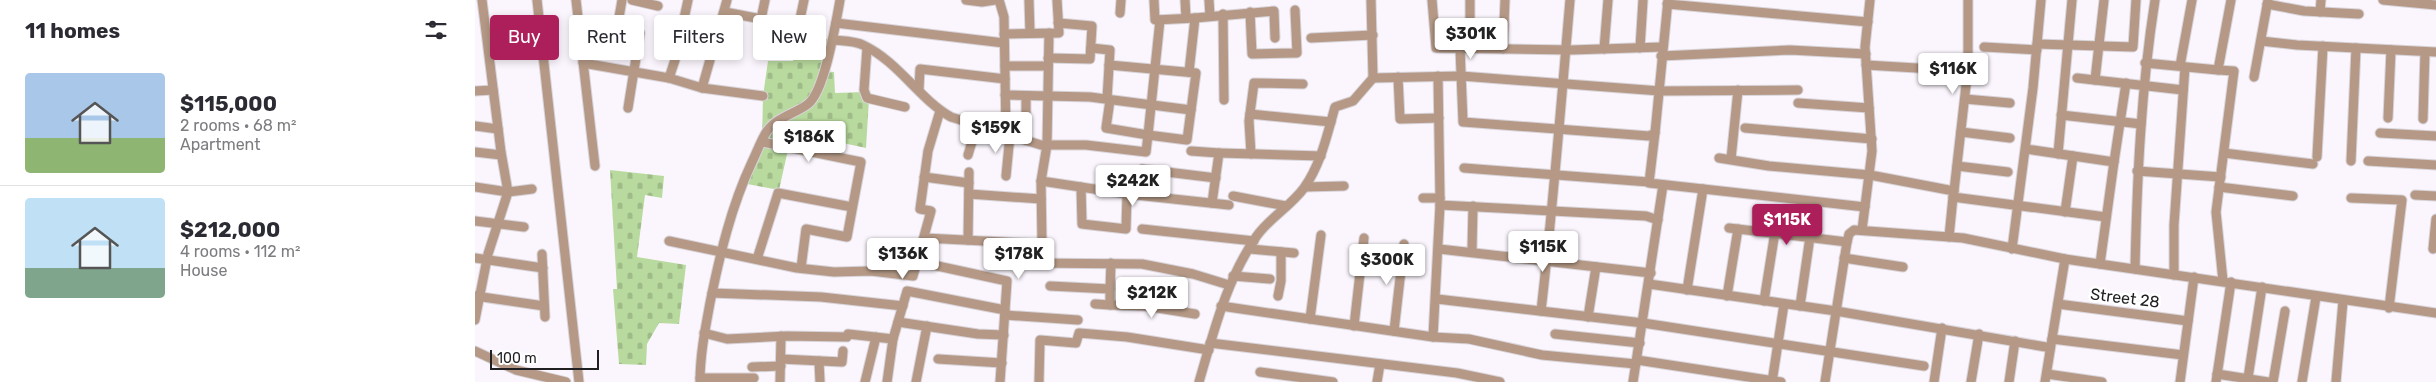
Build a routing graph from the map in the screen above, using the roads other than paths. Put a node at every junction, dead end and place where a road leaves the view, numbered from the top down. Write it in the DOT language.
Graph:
graph roads {
  1 [pos="483,0"];
  2 [pos="537,0"];
  3 [pos="576,0"];
  4 [pos="622,0"];
  5 [pos="632,0"];
  6 [pos="687,0"];
  7 [pos="727,0"];
  8 [pos="765,0"];
  9 [pos="804,0"];
  10 [pos="840,0"];
  11 [pos="966,0"];
  12 [pos="995,0"];
  13 [pos="999,0"];
  14 [pos="1029,0"];
  15 [pos="1057,0"];
  16 [pos="1121,0"];
  17 [pos="1154,0"];
  18 [pos="1185,0"];
  19 [pos="1209,0"];
  20 [pos="1371,0"];
  21 [pos="1432,0"];
  22 [pos="1470,0"];
  23 [pos="1505,0"];
  24 [pos="1570,0"];
  25 [pos="1608,0"];
  26 [pos="1643,0"];
  27 [pos="1870,0"];
  28 [pos="1968,0"];
  29 [pos="2041,0"];
  30 [pos="2072,0"];
  31 [pos="2104,0"];
  32 [pos="2136,0"];
  33 [pos="2155,0"];
  34 [pos="2192,0"];
  35 [pos="2231,0"];
  36 [pos="2321,0"];
  37 [pos="2383,0"];
  38 [pos="1667,2"];
  39 [pos="2268,2"];
  40 [pos="2421,2"];
  41 [pos="2436,5"];
  42 [pos="658,6"];
  43 [pos="1295,10"];
  44 [pos="725,12"];
  45 [pos="1250,12"];
  46 [pos="2320,12"];
  47 [pos="1120,13"];
  48 [pos="1223,14"];
  49 [pos="2359,14"];
  50 [pos="762,15"];
  51 [pos="801,15"];
  52 [pos="1210,16"];
  53 [pos="753,17"];
  54 [pos="1186,18"];
  55 [pos="1195,18"];
  56 [pos="1160,20"];
  57 [pos="836,22"];
  58 [pos="1868,22"];
  59 [pos="1058,23"];
  60 [pos="1049,33"];
  61 [pos="1030,34"];
  62 [pos="1373,35"];
  63 [pos="1004,38"];
  64 [pos="1275,38"];
  65 [pos="1311,38"];
  66 [pos="833,40"];
  67 [pos="2261,41"];
  68 [pos="2068,45"];
  69 [pos="2099,46"];
  70 [pos="2323,46"];
  71 [pos="1984,47"];
  72 [pos="2037,47"];
  73 [pos="867,48"];
  74 [pos="1091,48"];
  75 [pos="1465,48"];
  76 [pos="1640,48"];
  77 [pos="2356,48"];
  78 [pos="1503,49"];
  79 [pos="1604,49"];
  80 [pos="1566,50"];
  81 [pos="2391,50"];
  82 [pos="1662,52"];
  83 [pos="2425,52"];
  84 [pos="2436,52"];
  85 [pos="1866,54"];
  86 [pos="1048,62"];
  87 [pos="2145,63"];
  88 [pos="583,64"];
  89 [pos="1109,64"];
  90 [pos="1866,65"];
  91 [pos="1005,66"];
  92 [pos="2183,67"];
  93 [pos="1155,69"];
  94 [pos="2218,70"];
  95 [pos="1967,71"];
  96 [pos="633,72"];
  97 [pos="1189,72"];
  98 [pos="1438,76"];
  99 [pos="1461,76"];
  100 [pos="1398,77"];
  101 [pos="2254,77"];
  102 [pos="669,78"];
  103 [pos="1373,78"];
  104 [pos="2077,78"];
  105 [pos="1005,79"];
  106 [pos="2095,80"];
  107 [pos="1561,83"];
  108 [pos="2126,83"];
  109 [pos="1303,84"];
  110 [pos="2144,85"];
  111 [pos="702,88"];
  112 [pos="919,89"];
  113 [pos="493,90"];
  114 [pos="1738,90"];
  115 [pos="1798,90"];
  116 [pos="2183,90"];
  117 [pos="475,91"];
  118 [pos="1660,91"];
  119 [pos="763,96"];
  120 [pos="1005,96"];
  121 [pos="1026,96"];
  122 [pos="1048,96"];
  123 [pos="1108,99"];
  124 [pos="1965,99"];
  125 [pos="1224,100"];
  126 [pos="1798,103"];
  127 [pos="2010,103"];
  128 [pos="1151,105"];
  129 [pos="905,107"];
  130 [pos="628,108"];
  131 [pos="1869,108"];
  132 [pos="1191,110"];
  133 [pos="940,111"];
  134 [pos="1250,114"];
  135 [pos="2061,115"];
  136 [pos="1439,118"];
  137 [pos="2389,118"];
  138 [pos="2423,119"];
  139 [pos="1331,122"];
  140 [pos="2120,122"];
  141 [pos="2141,124"];
  142 [pos="977,125"];
  143 [pos="475,126"];
  144 [pos="1745,128"];
  145 [pos="498,129"];
  146 [pos="1558,129"];
  147 [pos="1961,132"];
  148 [pos="2380,133"];
  149 [pos="1008,134"];
  150 [pos="1655,134"];
  151 [pos="1149,135"];
  152 [pos="2436,136"];
  153 [pos="2010,138"];
  154 [pos="1872,139"];
  155 [pos="1026,140"];
  156 [pos="761,142"];
  157 [pos="1047,145"];
  158 [pos="2025,149"];
  159 [pos="1191,151"];
  160 [pos="475,152"];
  161 [pos="1219,153"];
  162 [pos="2224,153"];
  163 [pos="1251,154"];
  164 [pos="2058,154"];
  165 [pos="501,155"];
  166 [pos="968,155"];
  167 [pos="1321,156"];
  168 [pos="2073,156"];
  169 [pos="1719,158"];
  170 [pos="1731,160"];
  171 [pos="2368,160"];
  172 [pos="2351,161"];
  173 [pos="2114,162"];
  174 [pos="2436,165"];
  175 [pos="595,166"];
  176 [pos="1957,166"];
  177 [pos="1464,168"];
  178 [pos="1142,169"];
  179 [pos="2137,171"];
  180 [pos="969,172"];
  181 [pos="2008,172"];
  182 [pos="2177,174"];
  183 [pos="1870,175"];
  184 [pos="1006,176"];
  185 [pos="1555,176"];
  186 [pos="924,177"];
  187 [pos="2221,177"];
  188 [pos="1215,178"];
  189 [pos="1041,181"];
  190 [pos="1649,182"];
  191 [pos="969,183"];
  192 [pos="1663,185"];
  193 [pos="1344,186"];
  194 [pos="475,187"];
  195 [pos="1081,187"];
  196 [pos="1305,187"];
  197 [pos="2219,187"];
  198 [pos="532,189"];
  199 [pos="1703,189"];
  200 [pos="508,192"];
  201 [pos="969,194"];
  202 [pos="1127,194"];
  203 [pos="1954,194"];
  204 [pos="2415,195"];
  205 [pos="1233,196"];
  206 [pos="2293,196"];
  207 [pos="2436,196"];
  208 [pos="1423,198"];
  209 [pos="2351,198"];
  210 [pos="1041,199"];
  211 [pos="1440,202"];
  212 [pos="1213,203"];
  213 [pos="1229,205"];
  214 [pos="1286,206"];
  215 [pos="1473,206"];
  216 [pos="2018,206"];
  217 [pos="852,207"];
  218 [pos="1865,207"];
  219 [pos="1553,211"];
  220 [pos="2065,212"];
  221 [pos="2106,218"];
  222 [pos="2436,219"];
  223 [pos="1658,220"];
  224 [pos="475,221"];
  225 [pos="498,224"];
  226 [pos="524,227"];
  227 [pos="1142,228"];
  228 [pos="1862,230"];
  229 [pos="1775,232"];
  230 [pos="1321,235"];
  231 [pos="1810,237"];
  232 [pos="1949,237"];
  233 [pos="925,238"];
  234 [pos="1364,238"];
  235 [pos="968,240"];
  236 [pos="669,241"];
  237 [pos="1847,242"];
  238 [pos="1404,244"];
  239 [pos="1252,245"];
  240 [pos="1439,248"];
  241 [pos="2012,249"];
  242 [pos="2433,249"];
  243 [pos="721,250"];
  244 [pos="1472,250"];
  245 [pos="1281,252"];
  246 [pos="1295,253"];
  247 [pos="542,254"];
  248 [pos="475,258"];
  249 [pos="757,258"];
  250 [pos="1844,258"];
  251 [pos="2065,259"];
  252 [pos="487,260"];
  253 [pos="1547,261"];
  254 [pos="919,262"];
  255 [pos="1031,263"];
  256 [pos="1111,263"];
  257 [pos="2100,264"];
  258 [pos="1597,267"];
  259 [pos="1903,267"];
  260 [pos="543,268"];
  261 [pos="801,268"];
  262 [pos="2135,269"];
  263 [pos="1651,273"];
  264 [pos="2174,275"];
  265 [pos="1233,276"];
  266 [pos="2194,277"];
  267 [pos="1270,279"];
  268 [pos="2227,282"];
  269 [pos="1649,284"];
  270 [pos="1229,285"];
  271 [pos="1050,286"];
  272 [pos="2262,287"];
  273 [pos="1110,289"];
  274 [pos="1687,290"];
  275 [pos="712,293"];
  276 [pos="478,296"];
  277 [pos="1277,296"];
  278 [pos="1727,296"];
  279 [pos="2316,297"];
  280 [pos="1437,299"];
  281 [pos="1764,301"];
  282 [pos="2343,301"];
  283 [pos="1095,304"];
  284 [pos="1783,304"];
  285 [pos="2058,304"];
  286 [pos="1110,305"];
  287 [pos="544,306"];
  288 [pos="903,306"];
  289 [pos="1221,306"];
  290 [pos="1801,306"];
  291 [pos="2389,308"];
  292 [pos="1836,311"];
  293 [pos="2285,311"];
  294 [pos="1005,312"];
  295 [pos="1541,312"];
  296 [pos="2436,313"];
  297 [pos="1195,314"];
  298 [pos="1589,317"];
  299 [pos="545,318"];
  300 [pos="1310,319"];
  301 [pos="475,320"];
  302 [pos="1078,320"];
  303 [pos="2188,321"];
  304 [pos="899,322"];
  305 [pos="1643,323"];
  306 [pos="927,326"];
  307 [pos="1354,326"];
  308 [pos="1942,328"];
  309 [pos="1394,331"];
  310 [pos="704,333"];
  311 [pos="1555,334"];
  312 [pos="1979,334"];
  313 [pos="1004,335"];
  314 [pos="781,336"];
  315 [pos="1433,337"];
  316 [pos="876,338"];
  317 [pos="2052,339"];
  318 [pos="893,340"];
  319 [pos="2015,341"];
  320 [pos="1640,343"];
  321 [pos="1777,343"];
  322 [pos="1209,346"];
  323 [pos="2046,347"];
  324 [pos="843,350"];
  325 [pos="475,351"];
  326 [pos="1829,351"];
  327 [pos="2183,355"];
  328 [pos="938,359"];
  329 [pos="819,361"];
  330 [pos="1637,362"];
  331 [pos="781,363"];
  332 [pos="1002,363"];
  333 [pos="1379,364"];
  334 [pos="1924,366"];
  335 [pos="752,367"];
  336 [pos="523,372"];
  337 [pos="1260,372"];
  338 [pos="754,378"];
  339 [pos="1456,378"];
  340 [pos="2046,378"];
  341 [pos="2217,378"];
  342 [pos="2248,378"];
  343 [pos="537,379"];
  344 [pos="700,380"];
  345 [pos="519,382"];
  346 [pos="566,382"];
  347 [pos="579,382"];
  348 [pos="780,382"];
  349 [pos="820,382"];
  350 [pos="865,382"];
  351 [pos="887,382"];
  352 [pos="916,382"];
  353 [pos="1000,382"];
  354 [pos="1039,382"];
  355 [pos="1199,382"];
  356 [pos="1333,382"];
  357 [pos="1377,382"];
  358 [pos="1500,382"];
  359 [pos="1633,382"];
  360 [pos="1775,382"];
  361 [pos="1825,382"];
  362 [pos="1934,382"];
  363 [pos="1971,382"];
  364 [pos="2009,382"];
  365 [pos="2102,382"];
  366 [pos="2180,382"];
  367 [pos="2268,382"];
  368 [pos="2273,382"];
  369 [pos="2301,382"];
  370 [pos="2336,382"];
  1 -- 113 [label="street"];
  2 -- 347 [label="street"];
  3 -- 88 [label="street"];
  4 -- 96 [label="street"];
  5 -- 42 [label="street"];
  6 -- 102 [label="street"];
  7 -- 44 [label="street"];
  8 -- 50 [label="street"];
  9 -- 51 [label="street"];
  10 -- 57 [label="street"];
  11 -- 12 [label="street"];
  13 -- 63 [label="street"];
  14 -- 61 [label="street"];
  15 -- 59 [label="street"];
  16 -- 47 [label="street"];
  17 -- 56 [label="street"];
  18 -- 54 [label="street"];
  19 -- 52 [label="street"];
  20 -- 62 [label="street"];
  21 -- 75 [label="street"];
  22 -- 75 [label="street"];
  23 -- 78 [label="street"];
  24 -- 80 [label="street"];
  25 -- 79 [label="street"];
  26 -- 76 [label="street"];
  27 -- 58 [label="street"];
  28 -- 95 [label="street"];
  29 -- 72 [label="street"];
  30 -- 68 [label="street"];
  31 -- 69 [label="street"];
  32 -- 69 [label="street"];
  33 -- 87 [label="street"];
  34 -- 92 [label="street"];
  35 -- 94 [label="street"];
  36 -- 46 [label="street"];
  37 -- 40 [label="street"];
  38 -- 58 [label="street"];
  38 -- 82 [label="street"];
  39 -- 46 [label="street"];
  39 -- 67 [label="street"];
  40 -- 41 [label="street"];
  43 -- 45 [label="street"];
  44 -- 53 [label="street"];
  44 -- 111 [label="street"];
  45 -- 48 [label="street"];
  45 -- 64 [label="street"];
  46 -- 49 [label="street"];
  48 -- 52 [label="street"];
  48 -- 125 [label="street"];
  52 -- 55 [label="street"];
  54 -- 55 [label="street"];
  54 -- 56 [label="street"];
  55 -- 97 [label="street"];
  56 -- 93 [label="street"];
  57 -- 63 [label="street"];
  57 -- 66 [label="street"];
  58 -- 85 [label="street"];
  59 -- 60 [label="street"];
  59 -- 74 [label="street"];
  60 -- 61 [label="street"];
  60 -- 86 [label="street"];
  61 -- 63 [label="street"];
  62 -- 65 [label="street"];
  62 -- 103 [label="street"];
  63 -- 91 [label="street"];
  66 -- 73 [label="street"];
  66 -- 156 [label="street"];
  67 -- 70 [label="street"];
  67 -- 101 [label="street"];
  68 -- 69 [label="street"];
  68 -- 72 [label="street"];
  68 -- 135 [label="street"];
  69 -- 106 [label="street"];
  70 -- 77 [label="street"];
  70 -- 162 [label="street"];
  71 -- 72 [label="street"];
  72 -- 158 [label="street"];
  73 -- 112 [label="street"];
  73 -- 129 [label="street"];
  74 -- 86 [label="street"];
  74 -- 89 [label="street"];
  75 -- 78 [label="street"];
  75 -- 99 [label="street"];
  76 -- 79 [label="street"];
  76 -- 82 [label="street"];
  77 -- 81 [label="street"];
  77 -- 172 [label="street"];
  78 -- 80 [label="street"];
  79 -- 80 [label="street"];
  80 -- 107 [label="street"];
  81 -- 83 [label="street"];
  81 -- 137 [label="street"];
  82 -- 85 [label="street"];
  82 -- 118 [label="street"];
  83 -- 84 [label="street"];
  83 -- 138 [label="street"];
  85 -- 90 [label="street"];
  86 -- 91 [label="street"];
  86 -- 122 [label="street"];
  87 -- 92 [label="street"];
  87 -- 110 [label="street"];
  88 -- 96 [label="street"];
  88 -- 175 [label="street"];
  89 -- 93 [label="street"];
  89 -- 123 [label="street"];
  90 -- 95 [label="street"];
  90 -- 131 [label="street"];
  91 -- 105 [label="street"];
  92 -- 94 [label="street"];
  92 -- 116 [label="street"];
  93 -- 97 [label="street"];
  93 -- 128 [label="street"];
  94 -- 162 [label="street"];
  95 -- 124 [label="street"];
  96 -- 102 [label="street"];
  96 -- 130 [label="street"];
  97 -- 132 [label="street"];
  98 -- 99 [label="street"];
  98 -- 100 [label="street"];
  98 -- 136 [label="street"];
  99 -- 107 [label="street"];
  99 -- 146 [label="street"];
  100 -- 103 [label="street"];
  100 -- 136 [label="street"];
  102 -- 111 [label="street"];
  103 -- 139 [label="street"];
  104 -- 106 [label="street"];
  105 -- 112 [label="street"];
  105 -- 120 [label="street"];
  106 -- 108 [label="street"];
  107 -- 118 [label="street"];
  107 -- 146 [label="street"];
  108 -- 110 [label="street"];
  108 -- 140 [label="street"];
  109 -- 134 [label="street"];
  110 -- 116 [label="street"];
  110 -- 141 [label="street"];
  111 -- 119 [label="street"];
  112 -- 133 [label="street"];
  113 -- 117 [label="street"];
  113 -- 145 [label="street"];
  114 -- 115 [label="street"];
  114 -- 118 [label="street"];
  114 -- 170 [label="street"];
  116 -- 182 [label="street"];
  118 -- 150 [label="street"];
  120 -- 121 [label="street"];
  120 -- 149 [label="street"];
  121 -- 122 [label="street"];
  121 -- 155 [label="street"];
  122 -- 123 [label="street"];
  122 -- 157 [label="street"];
  123 -- 128 [label="street"];
  123 -- 151 [label="street"];
  124 -- 127 [label="street"];
  124 -- 147 [label="street"];
  126 -- 131 [label="street"];
  128 -- 132 [label="street"];
  128 -- 151 [label="street"];
  131 -- 154 [label="street"];
  132 -- 151 [label="street"];
  133 -- 142 [label="street"];
  133 -- 186 [label="street"];
  134 -- 139 [label="street"];
  134 -- 163 [label="street"];
  135 -- 140 [label="street"];
  135 -- 164 [label="street"];
  136 -- 211 [label="street"];
  139 -- 167 [label="street"];
  140 -- 141 [label="street"];
  140 -- 173 [label="street"];
  141 -- 179 [label="street"];
  142 -- 149 [label="street"];
  142 -- 166 [label="street"];
  143 -- 145 [label="street"];
  144 -- 154 [label="street"];
  145 -- 165 [label="street"];
  146 -- 150 [label="street"];
  146 -- 185 [label="street"];
  147 -- 153 [label="street"];
  147 -- 176 [label="street"];
  148 -- 152 [label="street"];
  149 -- 155 [label="street"];
  149 -- 184 [label="street"];
  150 -- 190 [label="street"];
  151 -- 157 [label="street"];
  154 -- 183 [label="street"];
  155 -- 157 [label="street"];
  156 -- 217 [label="street"];
  156 -- 243 [label="street"];
  157 -- 189 [label="street"];
  158 -- 164 [label="street"];
  158 -- 216 [label="street"];
  159 -- 161 [label="street"];
  160 -- 165 [label="street"];
  161 -- 163 [label="street"];
  161 -- 188 [label="street"];
  162 -- 187 [label="street"];
  163 -- 167 [label="street"];
  164 -- 168 [label="street"];
  165 -- 200 [label="street"];
  167 -- 196 [label="street"];
  168 -- 173 [label="street"];
  168 -- 220 [label="street"];
  169 -- 170 [label="street"];
  170 -- 183 [label="street"];
  171 -- 174 [label="street"];
  173 -- 221 [label="street"];
  176 -- 181 [label="street"];
  176 -- 203 [label="street"];
  177 -- 185 [label="street"];
  178 -- 188 [label="street"];
  179 -- 182 [label="street"];
  179 -- 262 [label="street"];
  180 -- 191 [label="street"];
  182 -- 187 [label="street"];
  182 -- 264 [label="street"];
  183 -- 203 [label="street"];
  183 -- 218 [label="street"];
  185 -- 190 [label="street"];
  185 -- 219 [label="street"];
  186 -- 191 [label="street"];
  186 -- 233 [label="street"];
  187 -- 197 [label="street"];
  188 -- 212 [label="street"];
  189 -- 195 [label="street"];
  189 -- 210 [label="street"];
  190 -- 192 [label="street"];
  191 -- 201 [label="street"];
  192 -- 199 [label="street"];
  192 -- 223 [label="street"];
  193 -- 196 [label="street"];
  194 -- 200 [label="street"];
  195 -- 202 [label="street"];
  195 -- 202 [label="street"];
  196 -- 214 [label="street"];
  197 -- 206 [label="street"];
  197 -- 268 [label="street"];
  198 -- 200 [label="street"];
  199 -- 218 [label="street"];
  199 -- 274 [label="street"];
  200 -- 225 [label="street"];
  201 -- 210 [label="street"];
  201 -- 235 [label="street"];
  202 -- 212 [label="street"];
  203 -- 216 [label="street"];
  203 -- 232 [label="street"];
  204 -- 207 [label="street"];
  205 -- 214 [label="street"];
  208 -- 211 [label="street"];
  209 -- 291 [label="street"];
  210 -- 235 [label="street"];
  211 -- 215 [label="street"];
  211 -- 240 [label="street"];
  212 -- 213 [label="street"];
  214 -- 239 [label="street"];
  215 -- 219 [label="street"];
  215 -- 244 [label="street"];
  216 -- 220 [label="street"];
  216 -- 241 [label="street"];
  217 -- 249 [label="street"];
  217 -- 261 [label="street"];
  218 -- 228 [label="street"];
  219 -- 223 [label="street"];
  219 -- 253 [label="street"];
  220 -- 221 [label="street"];
  221 -- 257 [label="street"];
  222 -- 242 [label="street"];
  223 -- 263 [label="street"];
  224 -- 225 [label="street"];
  225 -- 226 [label="street"];
  225 -- 252 [label="street"];
  227 -- 239 [label="street"];
  228 -- 232 [label="street"];
  228 -- 237 [label="street"];
  229 -- 231 [label="street"];
  229 -- 278 [label="street"];
  229 -- 281 [label="street"];
  230 -- 300 [label="street"];
  231 -- 237 [label="street"];
  231 -- 290 [label="street"];
  232 -- 241 [label="street"];
  233 -- 235 [label="street"];
  233 -- 254 [label="street"];
  234 -- 307 [label="street"];
  236 -- 243 [label="street"];
  237 -- 250 [label="street"];
  238 -- 309 [label="street"];
  239 -- 245 [label="street"];
  239 -- 265 [label="street"];
  240 -- 253 [label="street"];
  240 -- 280 [label="street"];
  241 -- 251 [label="street"];
  243 -- 249 [label="street"];
  243 -- 275 [label="street"];
  245 -- 246 [label="street"];
  245 -- 277 [label="street"];
  247 -- 260 [label="street"];
  248 -- 252 [label="street"];
  249 -- 261 [label="street"];
  250 -- 259 [label="street"];
  250 -- 292 [label="street"];
  251 -- 257 [label="street"];
  251 -- 285 [label="street"];
  252 -- 260 [label="street"];
  252 -- 276 [label="street"];
  253 -- 258 [label="street"];
  253 -- 295 [label="street"];
  254 -- 261 [label="street"];
  254 -- 294 [label="street"];
  255 -- 256 [label="street"];
  256 -- 270 [label="street"];
  256 -- 273 [label="street"];
  257 -- 262 [label="street"];
  258 -- 263 [label="street"];
  258 -- 298 [label="street"];
  260 -- 287 [label="street"];
  262 -- 264 [label="street"];
  263 -- 269 [label="street"];
  264 -- 266 [label="street"];
  265 -- 267 [label="street"];
  265 -- 270 [label="street"];
  266 -- 268 [label="street"];
  266 -- 303 [label="street"];
  268 -- 272 [label="street"];
  268 -- 341 [label="street"];
  269 -- 274 [label="street"];
  269 -- 305 [label="street"];
  270 -- 289 [label="street"];
  271 -- 273 [label="street"];
  272 -- 279 [label="street"];
  272 -- 342 [label="street"];
  273 -- 286 [label="street"];
  274 -- 278 [label="street"];
  275 -- 288 [label="street"];
  275 -- 310 [label="street"];
  276 -- 287 [label="street"];
  276 -- 301 [label="street"];
  278 -- 281 [label="street"];
  279 -- 282 [label="street"];
  279 -- 369 [label="street"];
  280 -- 295 [label="street"];
  280 -- 315 [label="street"];
  281 -- 284 [label="street"];
  282 -- 291 [label="street"];
  282 -- 370 [label="street"];
  283 -- 286 [label="street"];
  284 -- 290 [label="street"];
  284 -- 321 [label="street"];
  285 -- 303 [label="street, Street 28"];
  285 -- 317 [label="street"];
  286 -- 297 [label="street"];
  287 -- 299 [label="street"];
  288 -- 294 [label="street"];
  288 -- 304 [label="street"];
  289 -- 300 [label="street"];
  289 -- 322 [label="street"];
  290 -- 292 [label="street"];
  291 -- 296 [label="street"];
  292 -- 308 [label="street"];
  292 -- 326 [label="street"];
  293 -- 368 [label="street"];
  294 -- 302 [label="street"];
  294 -- 313 [label="street"];
  295 -- 298 [label="street"];
  298 -- 305 [label="street"];
  300 -- 307 [label="street"];
  303 -- 327 [label="street"];
  304 -- 306 [label="street"];
  304 -- 318 [label="street"];
  305 -- 320 [label="street"];
  305 -- 321 [label="street"];
  306 -- 313 [label="street"];
  306 -- 352 [label="street"];
  307 -- 309 [label="street"];
  308 -- 312 [label="street"];
  308 -- 362 [label="street"];
  309 -- 315 [label="street"];
  310 -- 314 [label="street"];
  310 -- 344 [label="street"];
  311 -- 320 [label="street"];
  312 -- 319 [label="street"];
  312 -- 363 [label="street"];
  313 -- 332 [label="street"];
  314 -- 316 [label="street"];
  314 -- 331 [label="street"];
  315 -- 330 [label="street"];
  316 -- 318 [label="street"];
  316 -- 350 [label="street"];
  317 -- 327 [label="street"];
  317 -- 340 [label="street"];
  318 -- 351 [label="street"];
  319 -- 323 [label="street"];
  319 -- 364 [label="street"];
  320 -- 330 [label="street"];
  321 -- 326 [label="street"];
  321 -- 360 [label="street"];
  322 -- 333 [label="street"];
  322 -- 354 [label="street"];
  322 -- 355 [label="street"];
  324 -- 329 [label="street"];
  325 -- 336 [label="street"];
  326 -- 334 [label="street"];
  326 -- 361 [label="street"];
  327 -- 366 [label="street"];
  328 -- 332 [label="street"];
  329 -- 331 [label="street"];
  329 -- 349 [label="street"];
  330 -- 359 [label="street"];
  330 -- 360 [label="street"];
  331 -- 335 [label="street"];
  331 -- 348 [label="street"];
  332 -- 353 [label="street"];
  333 -- 339 [label="street"];
  333 -- 357 [label="street"];
  336 -- 343 [label="street"];
  336 -- 345 [label="street"];
  337 -- 356 [label="street"];
  338 -- 344 [label="street"];
  339 -- 358 [label="street"];
  340 -- 365 [label="street"];
  341 -- 342 [label="street"];
  342 -- 367 [label="street"];
  343 -- 346 [label="street"];
}
